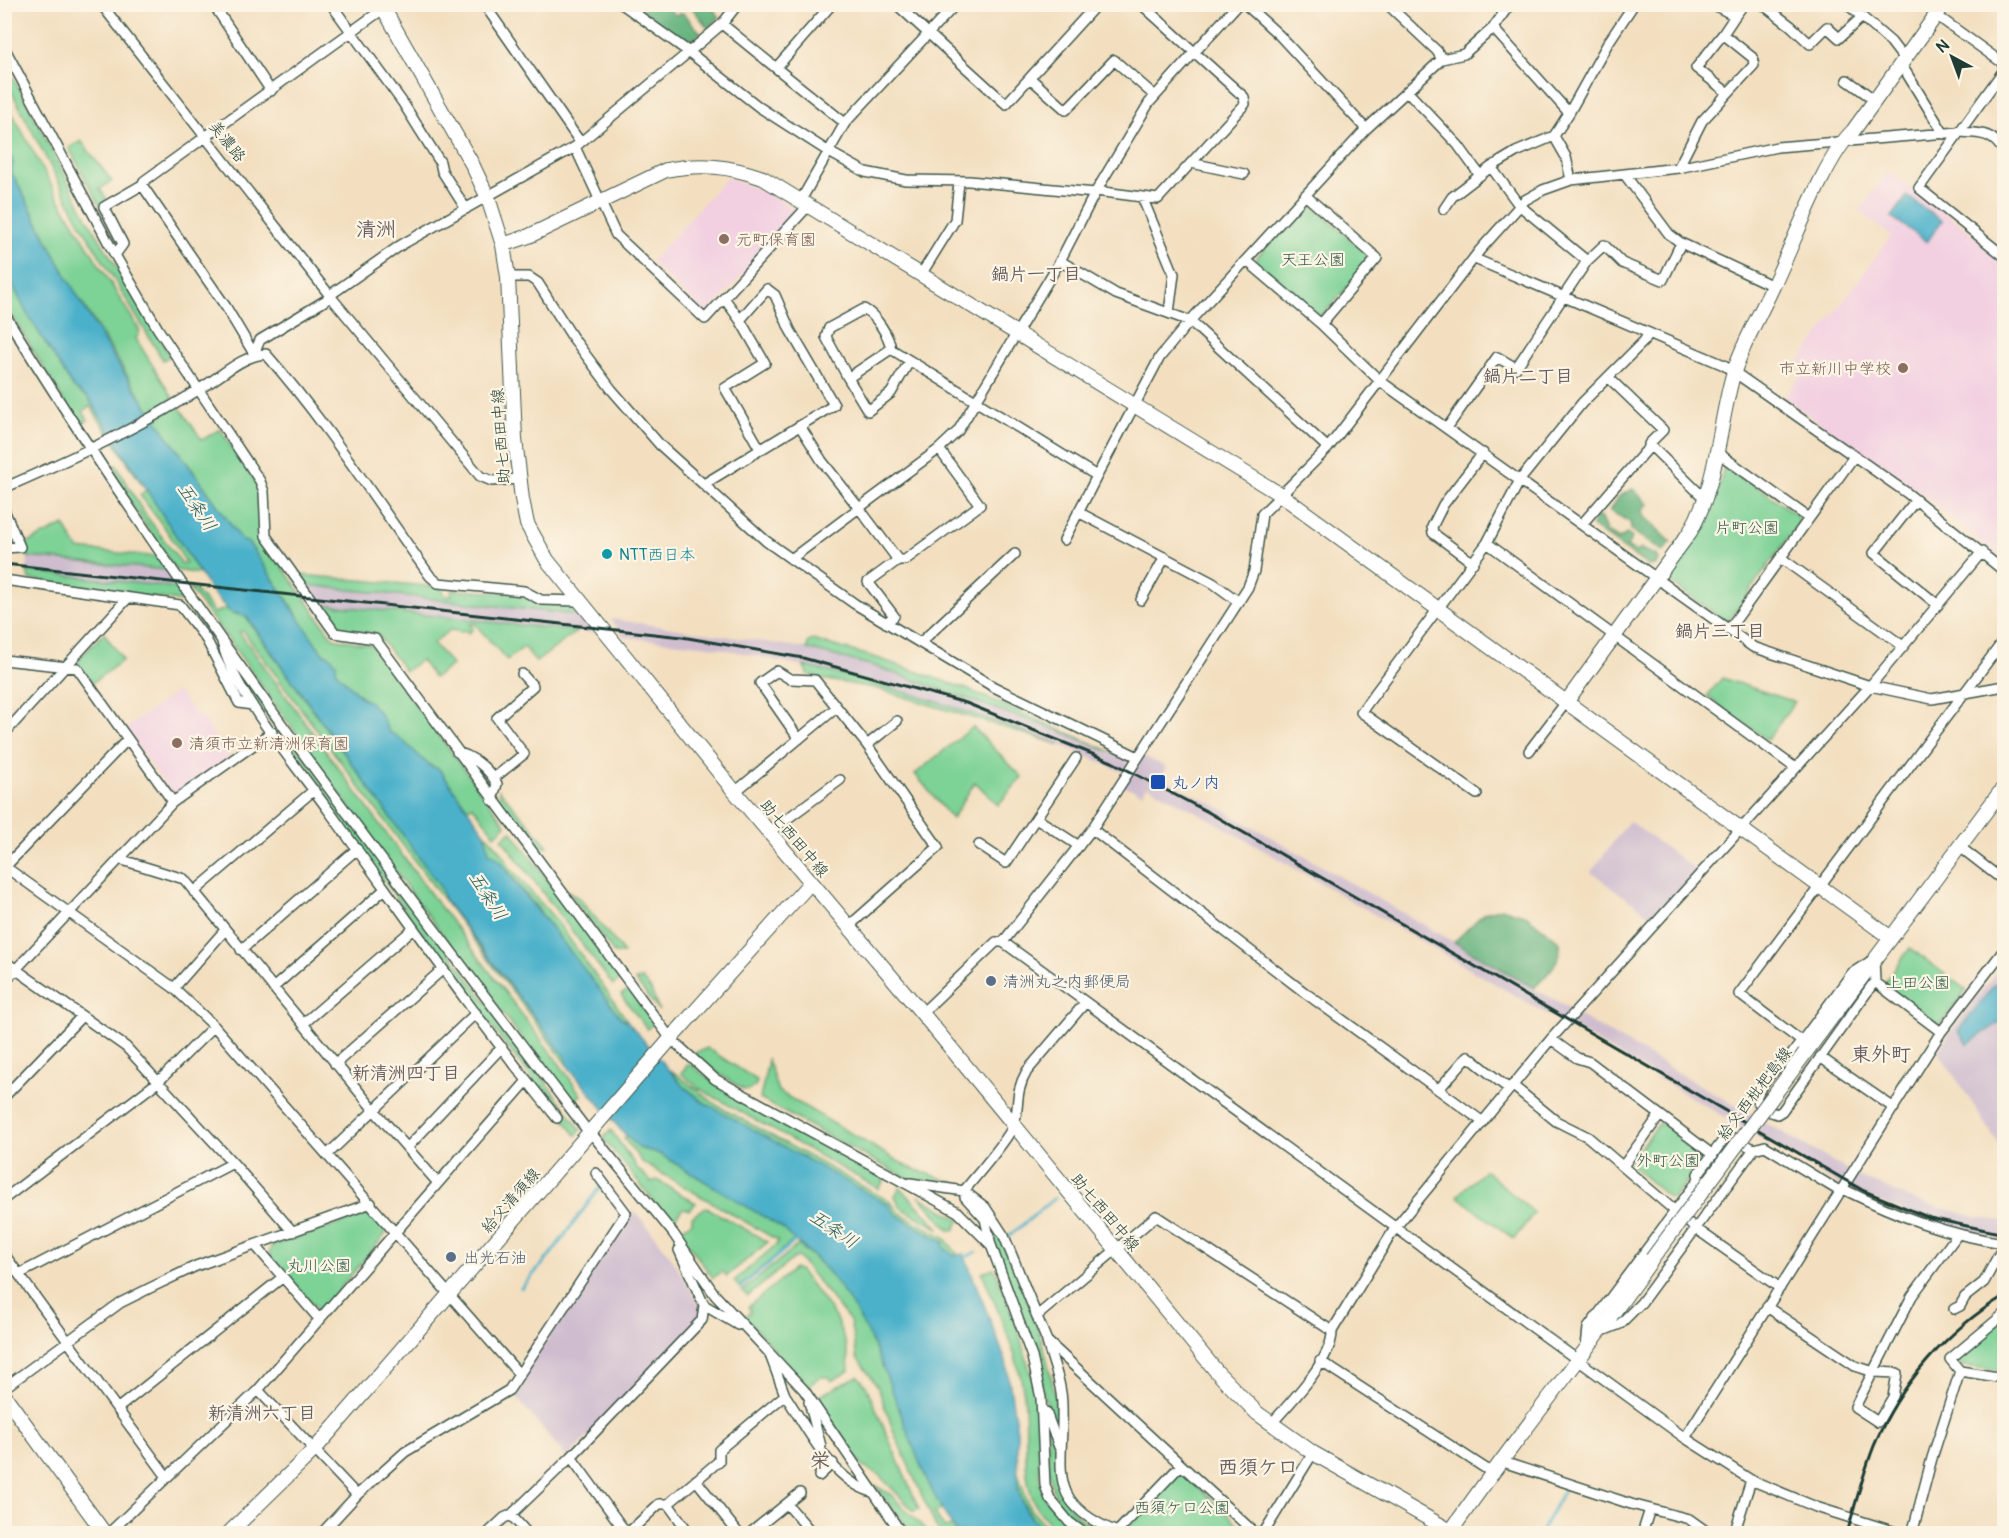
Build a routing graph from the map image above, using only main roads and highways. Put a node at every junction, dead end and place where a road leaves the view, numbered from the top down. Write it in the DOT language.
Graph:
graph roads {
  1 [pos="383,6"];
  2 [pos="1940,10"];
  3 [pos="503,245"];
  4 [pos="1567,701"];
  5 [pos="2004,788"];
  6 [pos="811,882"];
  7 [pos="1891,938"];
  8 [pos="4,1395"];
  9 [pos="1448,1531"];
  10 [pos="107,1533"];
  11 [pos="228,1533"];
  1 -- 3 [label="main road, 助七西田中線"];
  2 -- 4 [label="main road"];
  3 -- 4 [label="main road"];
  3 -- 6 [label="main road, 助七西田中線"];
  4 -- 7 [label="main road"];
  5 -- 7 [label="main road, 給父西枇杷島線"];
  6 -- 9 [label="main road, 助七西田中線"];
  6 -- 11 [label="main road, 給父清須線"];
  7 -- 9 [label="main road, 給父西枇杷島線, bridge"];
  8 -- 10 [label="main road"];
}
